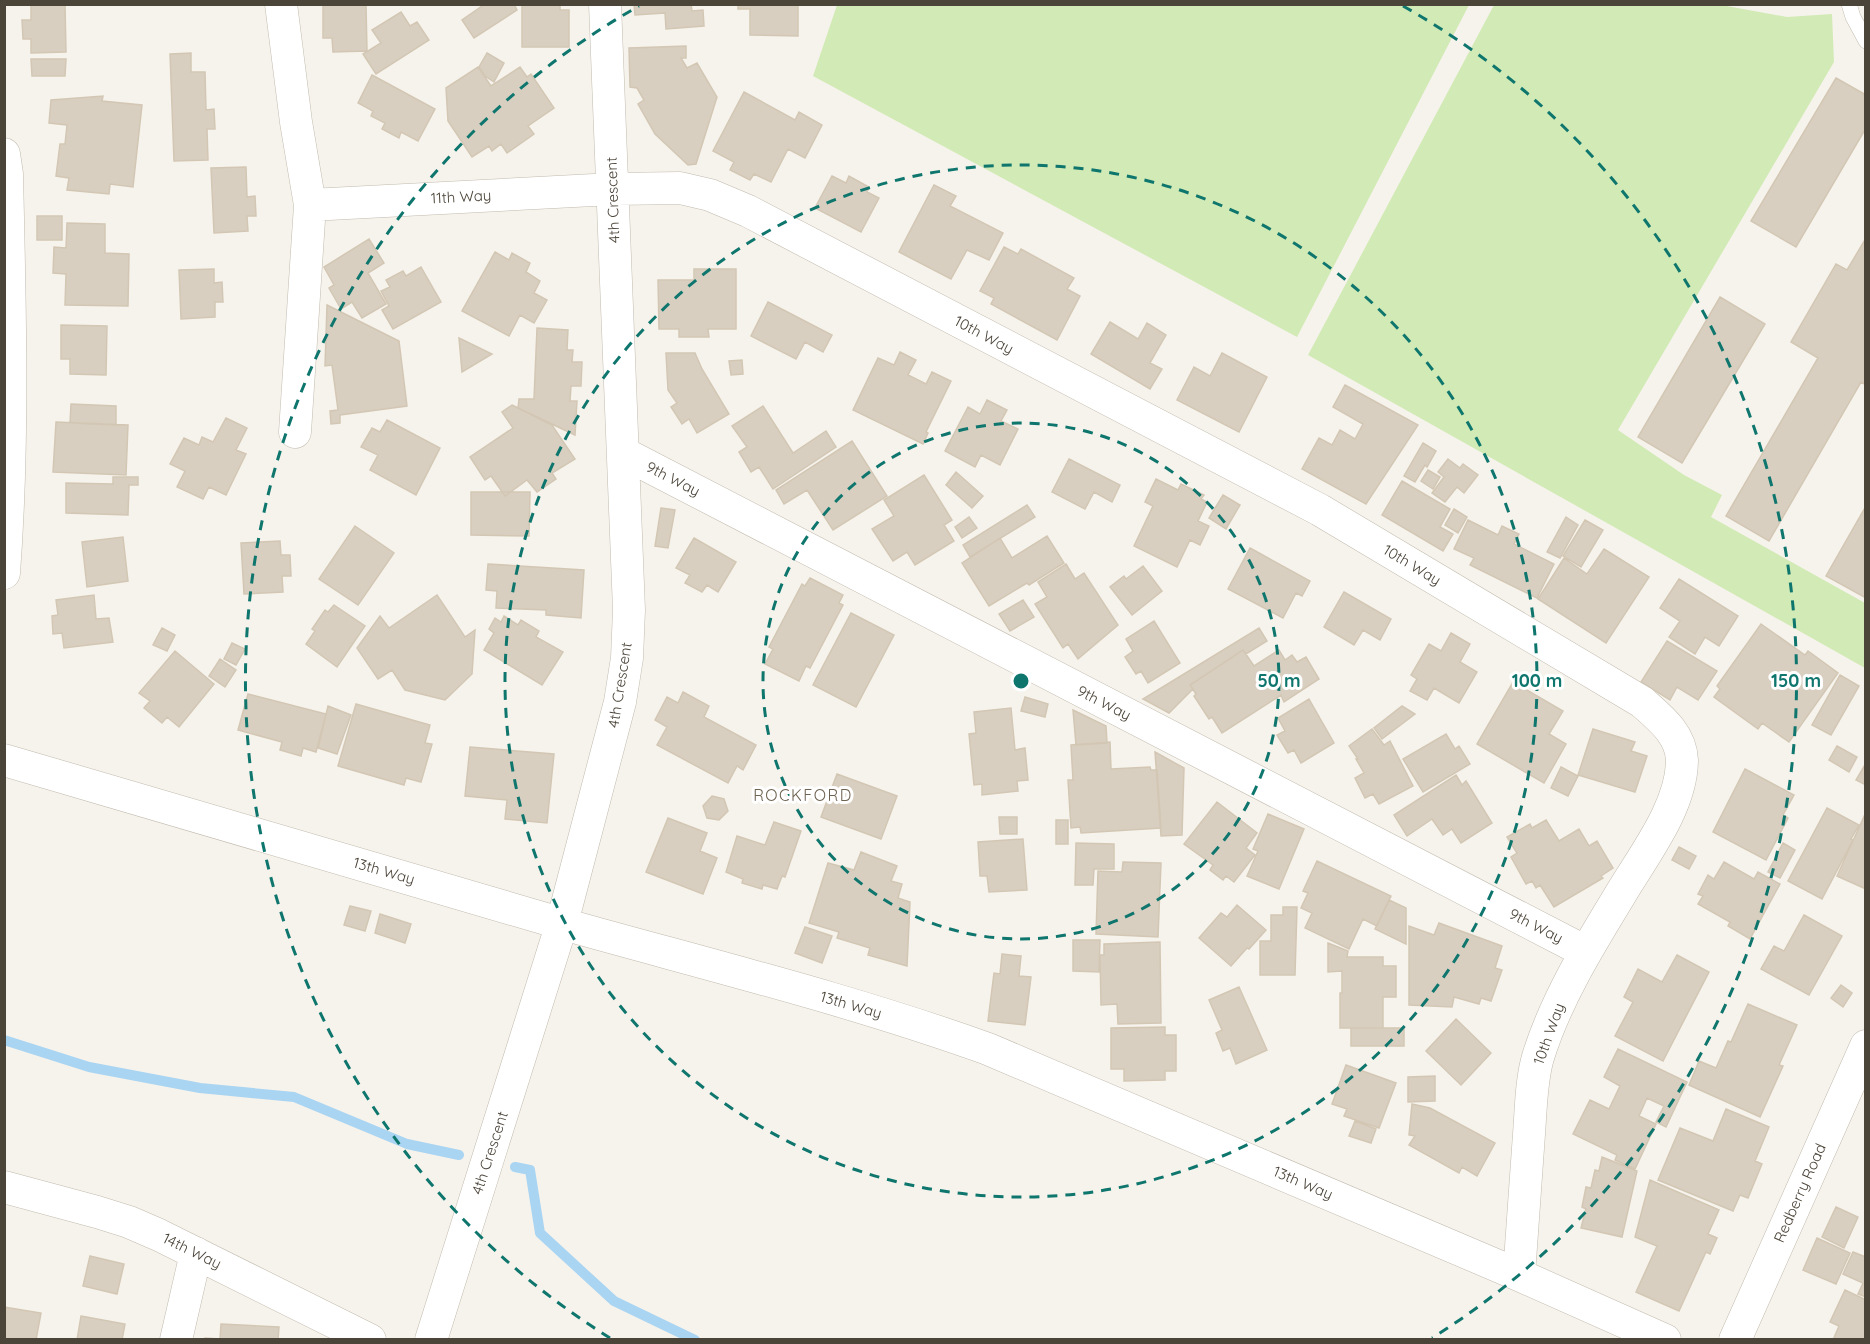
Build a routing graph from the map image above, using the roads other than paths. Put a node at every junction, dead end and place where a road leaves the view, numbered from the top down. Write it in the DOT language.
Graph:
graph roads {
  1 [pos="281,4"];
  2 [pos="605,4"];
  3 [pos="1849,4"];
  4 [pos="1866,41"];
  5 [pos="4,154"];
  6 [pos="613,189"];
  7 [pos="310,205"];
  8 [pos="295,432"];
  9 [pos="623,453"];
  10 [pos="4,573"];
  11 [pos="4,760"];
  12 [pos="562,923"];
  13 [pos="1586,952"];
  14 [pos="1866,1046"];
  15 [pos="4,1187"];
  16 [pos="196,1253"];
  17 [pos="1518,1275"];
  18 [pos="176,1340"];
  19 [pos="370,1340"];
  20 [pos="431,1340"];
  21 [pos="1665,1340"];
  22 [pos="1735,1340"];
  1 -- 7 [label="street"];
  2 -- 6 [label="street, 4th Crescent"];
  3 -- 4 [label="lane"];
  5 -- 10 [label="street"];
  6 -- 7 [label="street, 11th Way"];
  6 -- 9 [label="street, 4th Crescent"];
  6 -- 13 [label="street, 10th Way"];
  7 -- 8 [label="street"];
  9 -- 12 [label="street, 4th Crescent"];
  9 -- 13 [label="street, 9th Way"];
  11 -- 12 [label="street, 13th Way"];
  12 -- 17 [label="street, 13th Way"];
  12 -- 20 [label="street, 4th Crescent"];
  13 -- 17 [label="street, 10th Way"];
  14 -- 22 [label="street, Redberry Road"];
  15 -- 16 [label="street, 14th Way"];
  16 -- 18 [label="street"];
  16 -- 19 [label="street, 14th Way"];
  17 -- 21 [label="street, 13th Way"];
}
